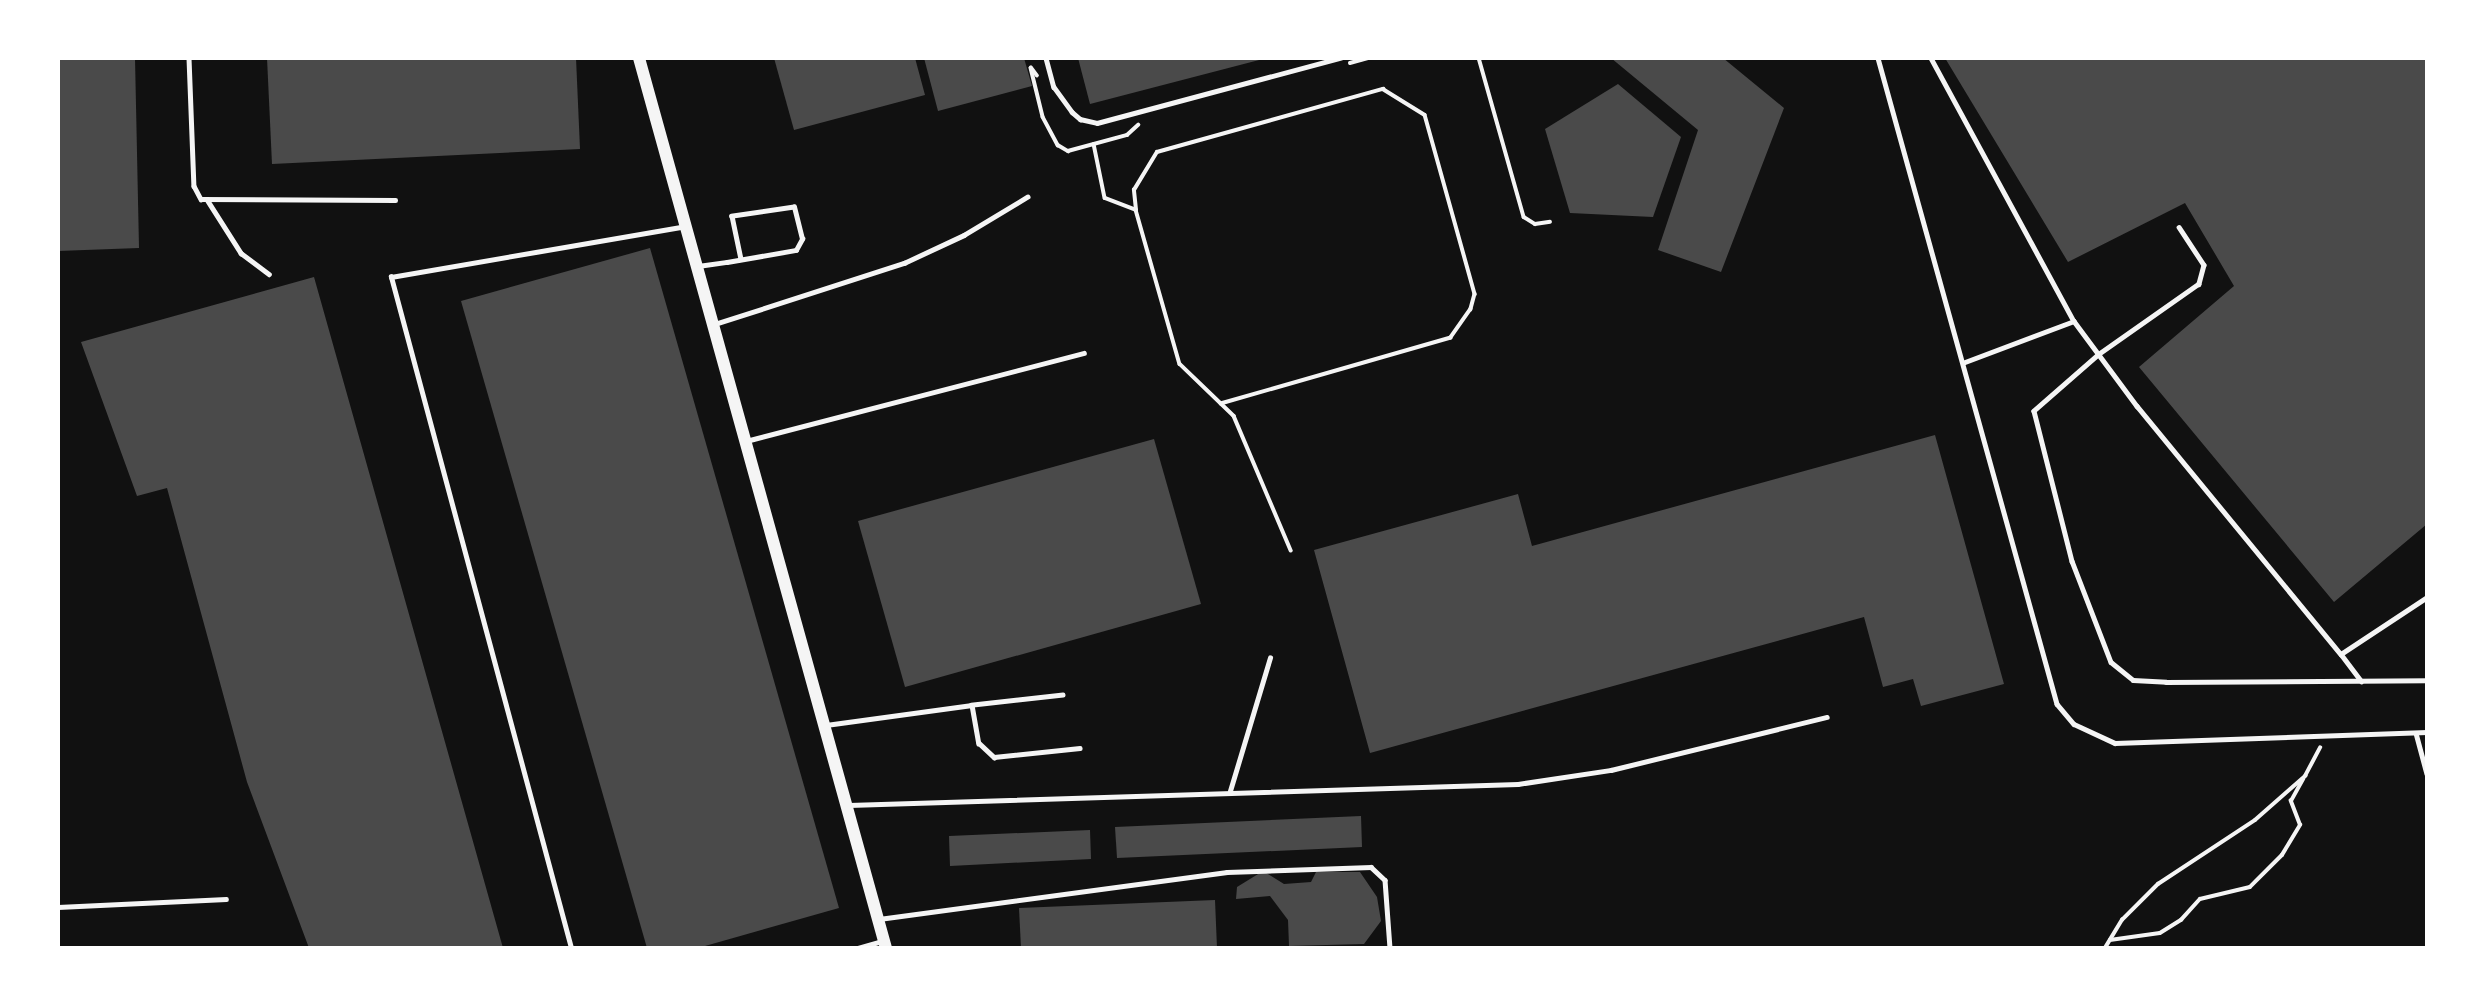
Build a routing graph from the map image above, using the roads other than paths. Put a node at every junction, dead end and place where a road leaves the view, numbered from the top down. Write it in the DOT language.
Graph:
graph roads {
  1 [pos="189,58"];
  2 [pos="639,58"];
  3 [pos="1046,58"];
  4 [pos="1340,58"];
  5 [pos="1878,58"];
  6 [pos="1931,58"];
  7 [pos="1027,197"];
  8 [pos="395,200"];
  9 [pos="207,201"];
  10 [pos="685,226"];
  11 [pos="2179,227"];
  12 [pos="741,259"];
  13 [pos="697,266"];
  14 [pos="269,274"];
  15 [pos="2074,321"];
  16 [pos="713,324"];
  17 [pos="1084,353"];
  18 [pos="2098,355"];
  19 [pos="1965,362"];
  20 [pos="746,442"];
  21 [pos="2427,597"];
  22 [pos="2341,654"];
  23 [pos="1270,658"];
  24 [pos="2427,680"];
  25 [pos="2361,681"];
  26 [pos="1063,695"];
  27 [pos="972,705"];
  28 [pos="1826,718"];
  29 [pos="825,725"];
  30 [pos="2427,732"];
  31 [pos="2416,733"];
  32 [pos="1080,748"];
  33 [pos="2427,774"];
  34 [pos="1230,792"];
  35 [pos="849,805"];
  36 [pos="226,899"];
  37 [pos="58,907"];
  38 [pos="878,920"];
  39 [pos="885,945"];
  40 [pos="571,948"];
  41 [pos="858,948"];
  42 [pos="1390,948"];
  1 -- 9 [label="lane"];
  2 -- 10 [label="street"];
  3 -- 4 [label="lane"];
  5 -- 19 [label="lane"];
  6 -- 15 [label="lane"];
  7 -- 16 [label="lane"];
  8 -- 9 [label="lane"];
  9 -- 14 [label="lane"];
  10 -- 13 [label="street"];
  10 -- 40 [label="lane"];
  11 -- 18 [label="lane"];
  12 -- 12 [label="lane"];
  12 -- 13 [label="lane"];
  13 -- 16 [label="street"];
  15 -- 18 [label="lane"];
  15 -- 19 [label="lane"];
  16 -- 20 [label="street"];
  17 -- 20 [label="lane"];
  18 -- 22 [label="lane"];
  18 -- 25 [label="lane"];
  19 -- 31 [label="lane"];
  20 -- 29 [label="street"];
  21 -- 22 [label="lane"];
  22 -- 25 [label="lane"];
  23 -- 34 [label="lane"];
  24 -- 25 [label="lane"];
  26 -- 27 [label="lane"];
  27 -- 29 [label="lane"];
  27 -- 32 [label="lane"];
  28 -- 34 [label="lane"];
  29 -- 35 [label="street"];
  30 -- 31 [label="lane"];
  31 -- 33 [label="lane"];
  34 -- 35 [label="lane"];
  35 -- 38 [label="street"];
  36 -- 37 [label="lane"];
  38 -- 39 [label="street"];
  38 -- 42 [label="lane"];
  39 -- 41 [label="lane"];
}
